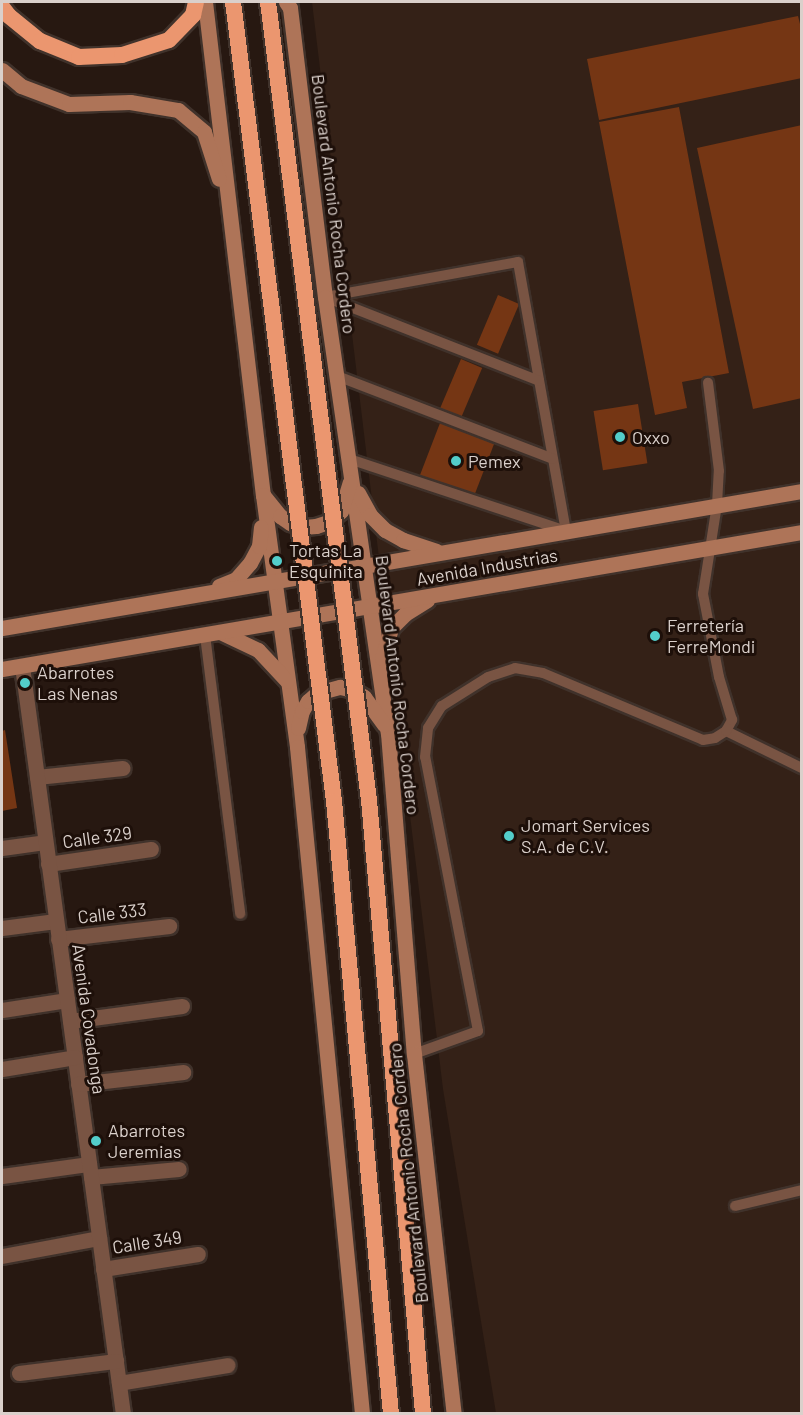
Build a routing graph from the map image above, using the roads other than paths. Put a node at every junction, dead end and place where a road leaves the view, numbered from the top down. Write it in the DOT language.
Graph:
graph roads {
  1 [pos="196,2"];
  2 [pos="205,2"];
  3 [pos="233,2"];
  4 [pos="268,2"];
  5 [pos="286,2"];
  6 [pos="2,7"];
  7 [pos="2,70"];
  8 [pos="229,211"];
  9 [pos="325,297"];
  10 [pos="337,376"];
  11 [pos="539,381"];
  12 [pos="708,383"];
  13 [pos="349,459"];
  14 [pos="554,459"];
  15 [pos="351,476"];
  16 [pos="801,491"];
  17 [pos="263,495"];
  18 [pos="717,505"];
  19 [pos="566,531"];
  20 [pos="801,532"];
  21 [pos="709,548"];
  22 [pos="460,550"];
  23 [pos="364,566"];
  24 [pos="274,582"];
  25 [pos="440,594"];
  26 [pos="196,595"];
  27 [pos="370,607"];
  28 [pos="279,621"];
  29 [pos="2,628"];
  30 [pos="213,633"];
  31 [pos="22,666"];
  32 [pos="2,669"];
  33 [pos="379,670"];
  34 [pos="289,684"];
  35 [pos="726,731"];
  36 [pos="388,733"];
  37 [pos="297,747"];
  38 [pos="123,768"];
  39 [pos="801,768"];
  40 [pos="37,777"];
  41 [pos="45,842"];
  42 [pos="2,848"];
  43 [pos="151,849"];
  44 [pos="48,864"];
  45 [pos="240,914"];
  46 [pos="56,921"];
  47 [pos="170,926"];
  48 [pos="2,928"];
  49 [pos="58,939"];
  50 [pos="67,1000"];
  51 [pos="182,1006"];
  52 [pos="2,1010"];
  53 [pos="70,1021"];
  54 [pos="414,1054"];
  55 [pos="75,1057"];
  56 [pos="2,1069"];
  57 [pos="183,1072"];
  58 [pos="78,1084"];
  59 [pos="179,1169"];
  60 [pos="90,1171"];
  61 [pos="2,1176"];
  62 [pos="801,1190"];
  63 [pos="735,1206"];
  64 [pos="99,1238"];
  65 [pos="198,1254"];
  66 [pos="2,1256"];
  67 [pos="103,1269"];
  68 [pos="116,1360"];
  69 [pos="228,1365"];
  70 [pos="19,1374"];
  71 [pos="119,1383"];
  72 [pos="123,1413"];
  73 [pos="362,1413"];
  74 [pos="391,1413"];
  75 [pos="423,1413"];
  76 [pos="454,1413"];
  1 -- 6 [label="highway"];
  2 -- 8 [label="main road"];
  3 -- 74 [label="highway, Boulevard Antonio Rocha Cordero, bridge"];
  4 -- 75 [label="highway, Boulevard Antonio Rocha Cordero, bridge"];
  5 -- 9 [label="main road, Boulevard Antonio Rocha Cordero"];
  7 -- 8 [label="main road"];
  8 -- 17 [label="main road"];
  9 -- 10 [label="main road, Boulevard Antonio Rocha Cordero"];
  9 -- 11 [label="lane"];
  9 -- 11 [label="lane"];
  10 -- 13 [label="main road, Boulevard Antonio Rocha Cordero"];
  10 -- 14 [label="lane"];
  11 -- 14 [label="lane"];
  12 -- 18 [label="lane"];
  13 -- 15 [label="main road, Boulevard Antonio Rocha Cordero"];
  13 -- 19 [label="lane"];
  14 -- 19 [label="lane"];
  15 -- 17 [label="main road"];
  15 -- 22 [label="main road"];
  15 -- 23 [label="main road, Boulevard Antonio Rocha Cordero"];
  16 -- 18 [label="main road, Avenida Industrias"];
  17 -- 24 [label="main road"];
  17 -- 26 [label="main road"];
  18 -- 19 [label="main road, Avenida Industrias"];
  18 -- 21 [label="lane"];
  19 -- 22 [label="main road, Avenida Industrias"];
  20 -- 21 [label="main road, Avenida Industrias"];
  21 -- 25 [label="main road, Avenida Industrias"];
  21 -- 35 [label="lane"];
  22 -- 23 [label="main road, Avenida Industrias"];
  23 -- 24 [label="main road, Avenida Industrias"];
  23 -- 27 [label="main road, Boulevard Antonio Rocha Cordero"];
  24 -- 26 [label="main road, Avenida Industrias"];
  24 -- 28 [label="main road"];
  25 -- 27 [label="main road, Avenida Industrias"];
  25 -- 33 [label="main road"];
  26 -- 29 [label="main road, Avenida Industrias"];
  27 -- 28 [label="main road, Avenida Industrias"];
  27 -- 33 [label="main road, Boulevard Antonio Rocha Cordero"];
  28 -- 30 [label="main road, Avenida Industrias"];
  28 -- 34 [label="main road"];
  30 -- 31 [label="main road, Avenida Industrias"];
  30 -- 34 [label="main road"];
  30 -- 45 [label="lane"];
  31 -- 32 [label="main road, Avenida Industrias"];
  31 -- 40 [label="street, Avenida Covadonga"];
  33 -- 36 [label="main road, Boulevard Antonio Rocha Cordero"];
  34 -- 37 [label="main road"];
  35 -- 39 [label="lane"];
  35 -- 54 [label="lane"];
  36 -- 37 [label="main road"];
  36 -- 54 [label="main road, Boulevard Antonio Rocha Cordero"];
  37 -- 73 [label="main road"];
  38 -- 40 [label="street"];
  40 -- 41 [label="street, Avenida Covadonga"];
  41 -- 42 [label="street"];
  41 -- 44 [label="street, Avenida Covadonga"];
  43 -- 44 [label="street, Calle 329"];
  44 -- 46 [label="street, Avenida Covadonga"];
  46 -- 48 [label="street"];
  46 -- 49 [label="street, Avenida Covadonga"];
  47 -- 49 [label="street, Calle 333"];
  49 -- 50 [label="street, Avenida Covadonga"];
  50 -- 52 [label="street"];
  50 -- 53 [label="street, Avenida Covadonga"];
  51 -- 53 [label="street"];
  53 -- 55 [label="street, Avenida Covadonga"];
  54 -- 76 [label="main road, Boulevard Antonio Rocha Cordero"];
  55 -- 56 [label="street"];
  55 -- 58 [label="street, Avenida Covadonga"];
  57 -- 58 [label="street"];
  58 -- 60 [label="street, Avenida Covadonga"];
  59 -- 60 [label="street"];
  60 -- 61 [label="street"];
  60 -- 64 [label="street, Avenida Covadonga"];
  62 -- 63 [label="lane"];
  64 -- 66 [label="street"];
  64 -- 67 [label="street, Avenida Covadonga"];
  65 -- 67 [label="street, Calle 349"];
  67 -- 68 [label="street, Avenida Covadonga"];
  68 -- 70 [label="street"];
  68 -- 71 [label="street, Avenida Covadonga"];
  69 -- 71 [label="street"];
  71 -- 72 [label="street, Avenida Covadonga"];
}
